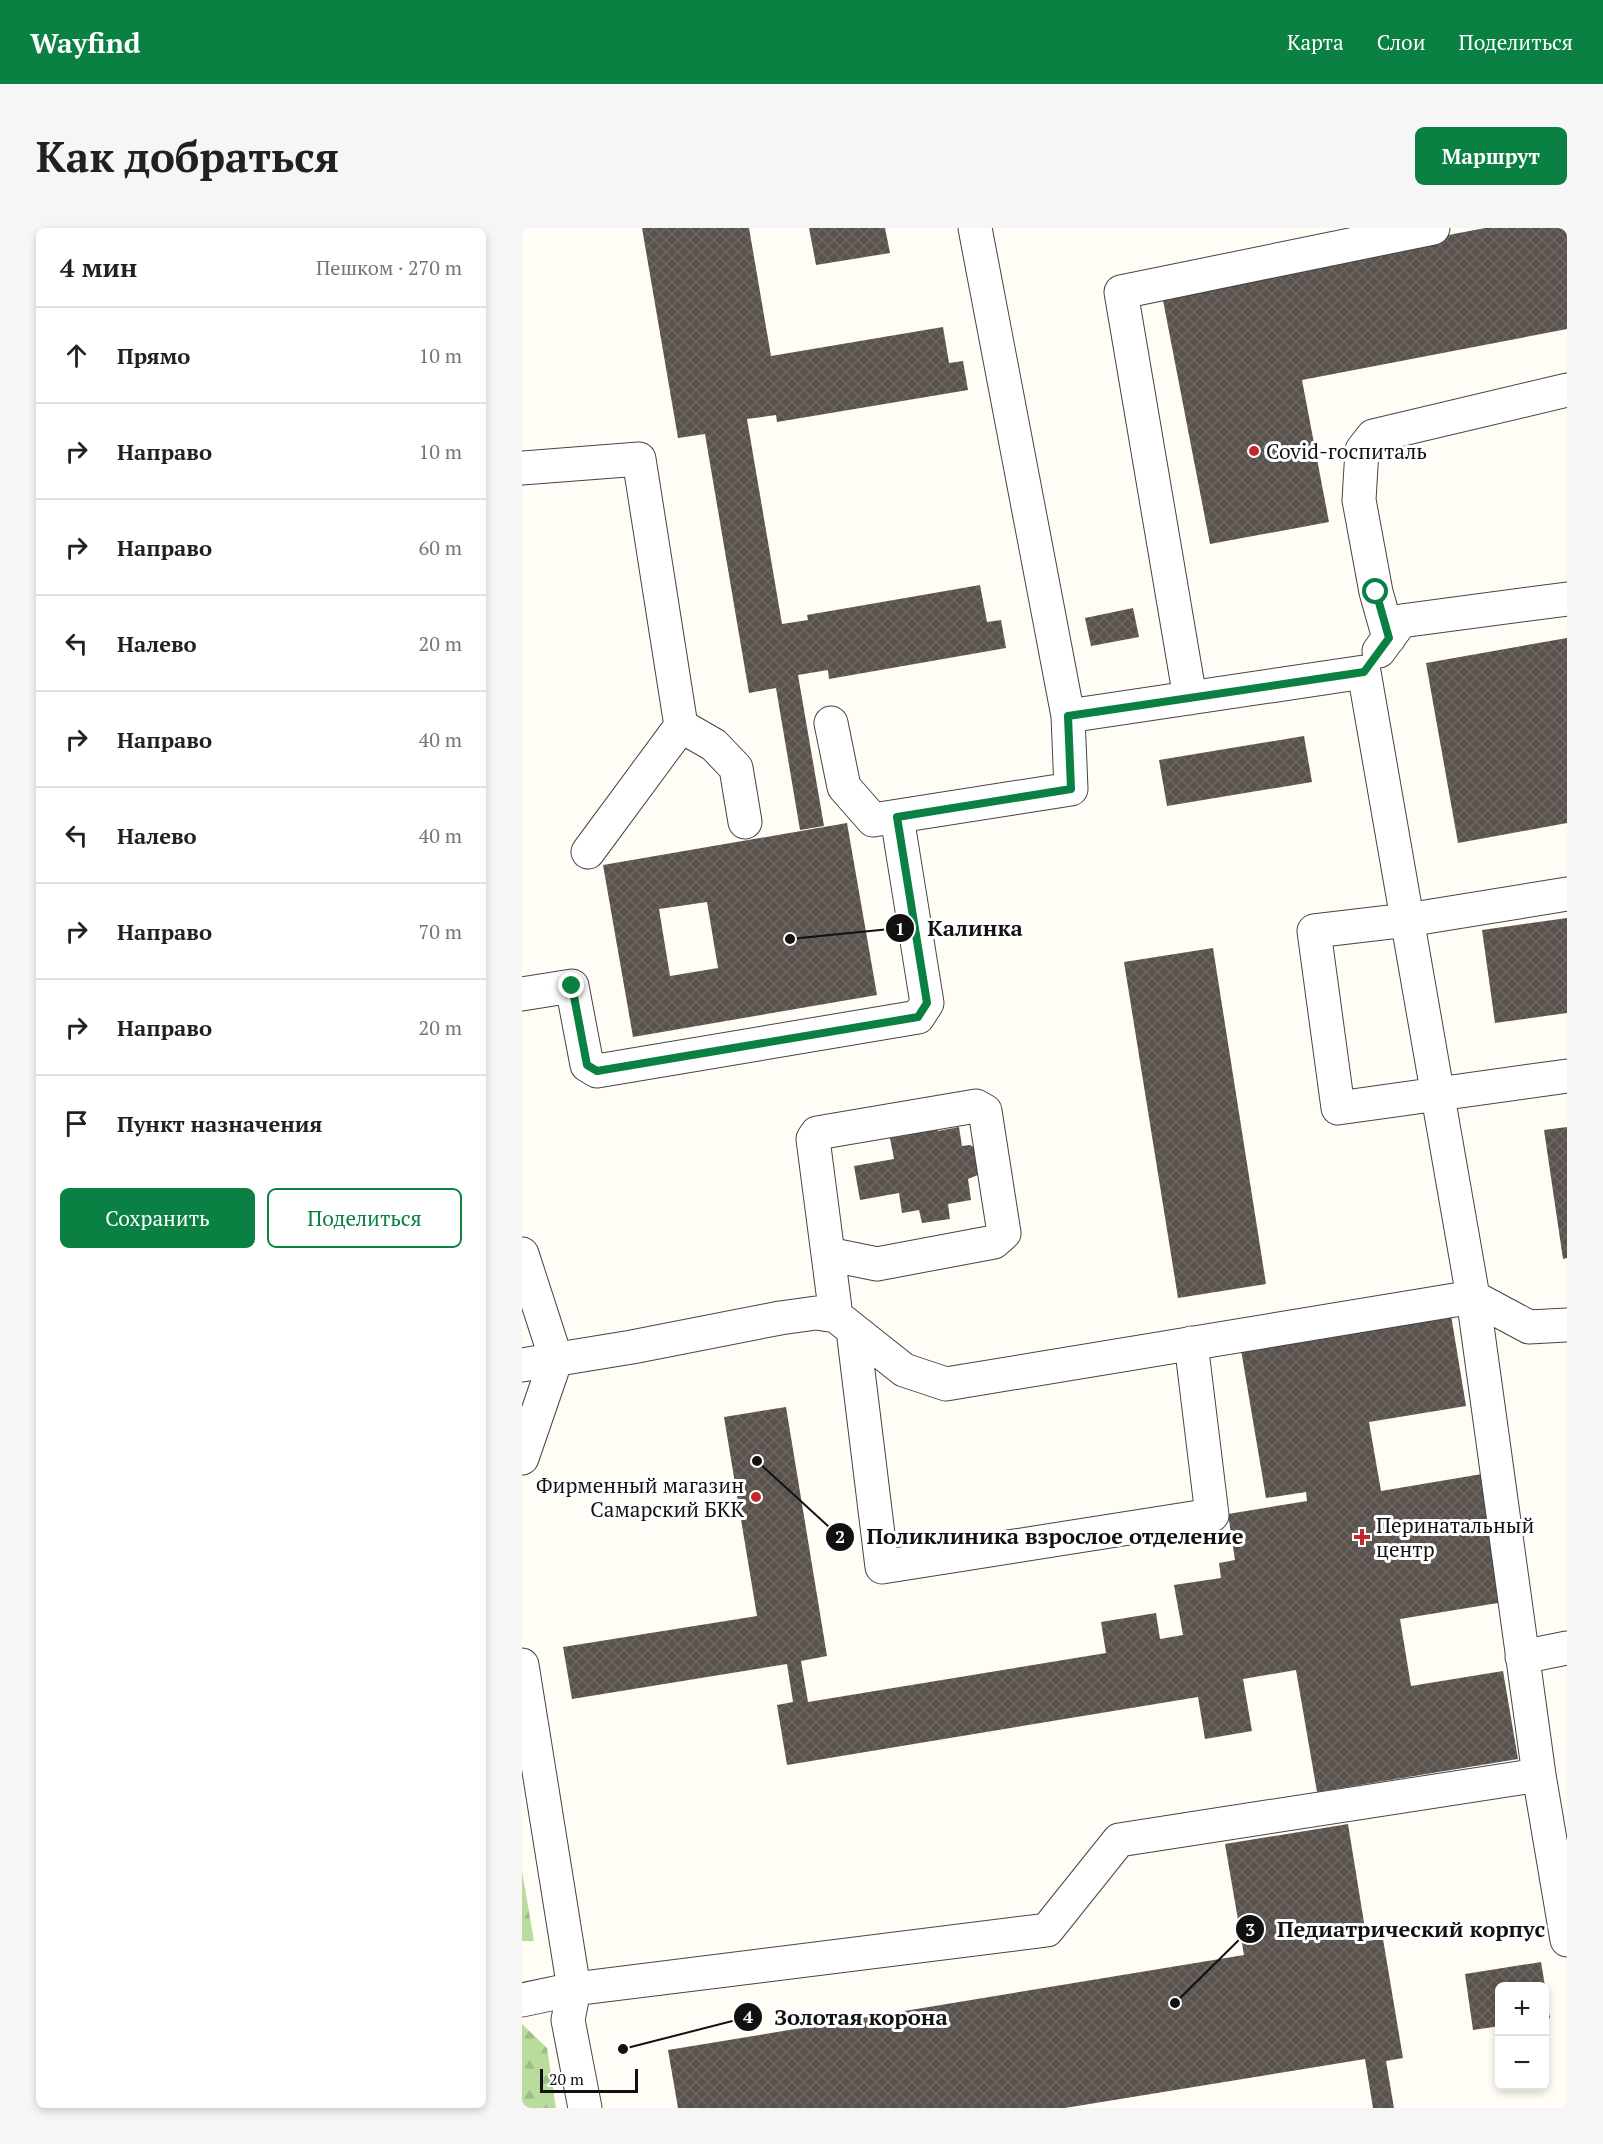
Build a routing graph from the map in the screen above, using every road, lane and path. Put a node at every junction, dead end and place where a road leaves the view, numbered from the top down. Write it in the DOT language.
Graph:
graph roads {
  1 [pos="975,228"];
  2 [pos="1433,228"];
  3 [pos="1567,390"];
  4 [pos="522,468"];
  5 [pos="1567,598"];
  6 [pos="1389,638"];
  7 [pos="1364,672"];
  8 [pos="1190,698"];
  9 [pos="1068,716"];
  10 [pos="831,723"];
  11 [pos="681,726"];
  12 [pos="897,817"];
  13 [pos="746,822"];
  14 [pos="588,852"];
  15 [pos="1567,894"];
  16 [pos="1407,920"];
  17 [pos="522,994"];
  18 [pos="1567,1076"];
  19 [pos="1437,1095"];
  20 [pos="522,1254"];
  21 [pos="828,1254"];
  22 [pos="1473,1297"];
  23 [pos="845,1323"];
  24 [pos="1567,1325"];
  25 [pos="1191,1343"];
  26 [pos="556,1359"];
  27 [pos="522,1365"];
  28 [pos="522,1458"];
  29 [pos="1567,1648"];
  30 [pos="1522,1657"];
  31 [pos="522,1665"];
  32 [pos="1539,1775"];
  33 [pos="1561,1865"];
  34 [pos="1567,1940"];
  35 [pos="574,1989"];
  36 [pos="522,2000"];
  37 [pos="585,2108"];
  1 -- 9 [label="lane"];
  2 -- 8 [label="lane"];
  3 -- 6 [label="lane"];
  4 -- 11 [label="lane"];
  5 -- 6 [label="lane"];
  6 -- 7 [label="lane"];
  7 -- 8 [label="lane"];
  7 -- 16 [label="lane"];
  8 -- 9 [label="lane"];
  9 -- 12 [label="lane"];
  10 -- 12 [label="lane"];
  11 -- 13 [label="lane"];
  11 -- 14 [label="lane"];
  12 -- 17 [label="lane"];
  15 -- 16 [label="lane"];
  16 -- 19 [label="lane"];
  16 -- 19 [label="lane"];
  18 -- 19 [label="lane"];
  19 -- 22 [label="lane"];
  20 -- 26 [label="lane"];
  21 -- 21 [label="lane"];
  21 -- 23 [label="lane"];
  22 -- 24 [label="lane"];
  22 -- 25 [label="lane"];
  22 -- 30 [label="lane"];
  23 -- 25 [label="lane"];
  23 -- 25 [label="lane"];
  23 -- 26 [label="lane"];
  26 -- 27 [label="lane"];
  26 -- 28 [label="lane"];
  29 -- 30 [label="lane"];
  30 -- 32 [label="lane"];
  31 -- 35 [label="lane"];
  32 -- 33 [label="lane"];
  32 -- 35 [label="lane"];
  33 -- 34 [label="lane"];
  35 -- 36 [label="lane"];
  35 -- 37 [label="lane"];
}
